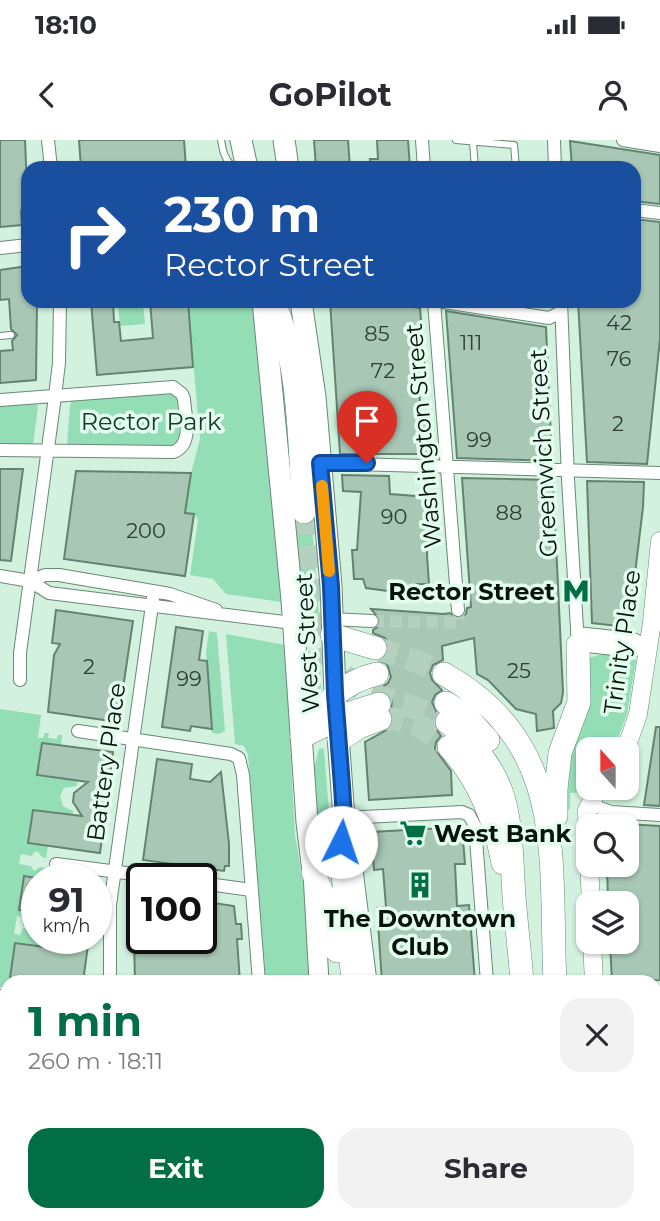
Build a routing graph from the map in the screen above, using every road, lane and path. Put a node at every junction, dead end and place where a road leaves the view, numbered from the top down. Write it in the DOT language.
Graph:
graph roads {
  1 [pos="48,140"];
  2 [pos="221,140"];
  3 [pos="241,140"];
  4 [pos="284,140"];
  5 [pos="422,140"];
  6 [pos="456,140"];
  7 [pos="554,140"];
  8 [pos="623,140"];
  9 [pos="474,143"];
  10 [pos="660,146"];
  11 [pos="50,161"];
  12 [pos="228,161"];
  13 [pos="245,161"];
  14 [pos="287,161"];
  15 [pos="424,161"];
  16 [pos="475,161"];
  17 [pos="515,161"];
  18 [pos="555,161"];
  19 [pos="641,211"];
  20 [pos="660,213"];
  21 [pos="21,246"];
  22 [pos="0,247"];
  23 [pos="60,308"];
  24 [pos="273,308"];
  25 [pos="274,308"];
  26 [pos="302,308"];
  27 [pos="436,308"];
  28 [pos="482,308"];
  29 [pos="560,308"];
  30 [pos="561,308"];
  31 [pos="11,335"];
  32 [pos="0,336"];
  33 [pos="286,340"];
  34 [pos="282,364"];
  35 [pos="279,371"];
  36 [pos="272,392"];
  37 [pos="55,395"];
  38 [pos="0,400"];
  39 [pos="0,450"];
  40 [pos="48,450"];
  41 [pos="320,463"];
  42 [pos="447,466"];
  43 [pos="567,470"];
  44 [pos="660,473"];
  45 [pos="304,512"];
  46 [pos="660,541"];
  47 [pos="0,576"];
  48 [pos="30,581"];
  49 [pos="154,591"];
  50 [pos="152,606"];
  51 [pos="458,610"];
  52 [pos="223,613"];
  53 [pos="372,621"];
  54 [pos="293,623"];
  55 [pos="332,627"];
  56 [pos="578,639"];
  57 [pos="648,646"];
  58 [pos="375,648"];
  59 [pos="377,674"];
  60 [pos="444,674"];
  61 [pos="20,680"];
  62 [pos="335,694"];
  63 [pos="380,712"];
  64 [pos="447,713"];
  65 [pos="338,729"];
  66 [pos="78,731"];
  67 [pos="302,737"];
  68 [pos="630,737"];
  69 [pos="134,739"];
  70 [pos="449,747"];
  71 [pos="592,800"];
  72 [pos="589,804"];
  73 [pos="586,814"];
  74 [pos="660,815"];
  75 [pos="344,818"];
  76 [pos="551,868"];
  77 [pos="112,872"];
  78 [pos="115,872"];
  79 [pos="313,872"];
  80 [pos="126,873"];
  81 [pos="217,885"];
  82 [pos="251,890"];
  83 [pos="515,905"];
  84 [pos="593,954"];
  85 [pos="110,975"];
  86 [pos="258,975"];
  87 [pos="319,975"];
  88 [pos="338,975"];
  89 [pos="352,975"];
  90 [pos="366,975"];
  91 [pos="486,975"];
  92 [pos="521,975"];
  93 [pos="555,975"];
  94 [pos="594,975"];
  1 -- 11 [label="street"];
  2 -- 12 [label="lane"];
  3 -- 13 [label="highway"];
  4 -- 14 [label="highway"];
  5 -- 15 [label="street"];
  6 -- 9 [label="lane"];
  7 -- 18 [label="street"];
  8 -- 10 [label="street"];
  9 -- 16 [label="lane"];
  9 -- 17 [label="lane"];
  19 -- 20 [label="street"];
  21 -- 22 [label="street"];
  23 -- 37 [label="street"];
  24 -- 36 [label="highway, West Street"];
  25 -- 33 [label="highway"];
  26 -- 41 [label="highway, West Street"];
  27 -- 42 [label="street, Washington Street"];
  28 -- 29 [label="street"];
  30 -- 43 [label="street, Greenwich Street"];
  31 -- 32 [label="lane"];
  33 -- 34 [label="lane"];
  33 -- 45 [label="highway"];
  35 -- 36 [label="lane"];
  36 -- 54 [label="highway, West Street"];
  37 -- 38 [label="street"];
  37 -- 40 [label="street"];
  37 -- 40 [label="street"];
  39 -- 40 [label="street"];
  40 -- 48 [label="street"];
  41 -- 42 [label="street"];
  41 -- 55 [label="highway, West Street"];
  42 -- 43 [label="street"];
  42 -- 51 [label="street, Washington Street"];
  43 -- 44 [label="street"];
  43 -- 56 [label="street, Greenwich Street"];
  46 -- 57 [label="main road, Trinity Place"];
  47 -- 48 [label="street"];
  48 -- 49 [label="street"];
  48 -- 50 [label="street"];
  48 -- 61 [label="street"];
  49 -- 50 [label="street, Battery Place"];
  49 -- 52 [label="street"];
  50 -- 52 [label="street"];
  50 -- 69 [label="street, Battery Place"];
  52 -- 54 [label="street"];
  53 -- 55 [label="street"];
  54 -- 67 [label="highway, West Street"];
  55 -- 58 [label="highway"];
  55 -- 62 [label="highway, West Street"];
  56 -- 57 [label="street"];
  56 -- 76 [label="highway"];
  57 -- 68 [label="main road, Trinity Place"];
  59 -- 62 [label="highway"];
  60 -- 76 [label="highway"];
  62 -- 65 [label="highway, West Street"];
  62 -- 67 [label="highway"];
  63 -- 65 [label="highway"];
  64 -- 83 [label="highway"];
  65 -- 67 [label="highway"];
  65 -- 75 [label="highway, West Street"];
  66 -- 69 [label="street"];
  67 -- 79 [label="highway, West Street"];
  69 -- 78 [label="street, Battery Place"];
  69 -- 82 [label="street"];
  70 -- 83 [label="highway"];
  71 -- 72 [label="main road"];
  72 -- 73 [label="main road"];
  72 -- 74 [label="street"];
  75 -- 89 [label="highway"];
  75 -- 90 [label="main road, West Street"];
  75 -- 91 [label="street"];
  76 -- 93 [label="highway"];
  77 -- 78 [label="street"];
  78 -- 80 [label="street"];
  78 -- 85 [label="street, Battery Place"];
  79 -- 87 [label="main road, West Street"];
  79 -- 88 [label="highway"];
  81 -- 82 [label="street"];
  82 -- 86 [label="street"];
  83 -- 92 [label="highway"];
  84 -- 94 [label="main road"];
}
